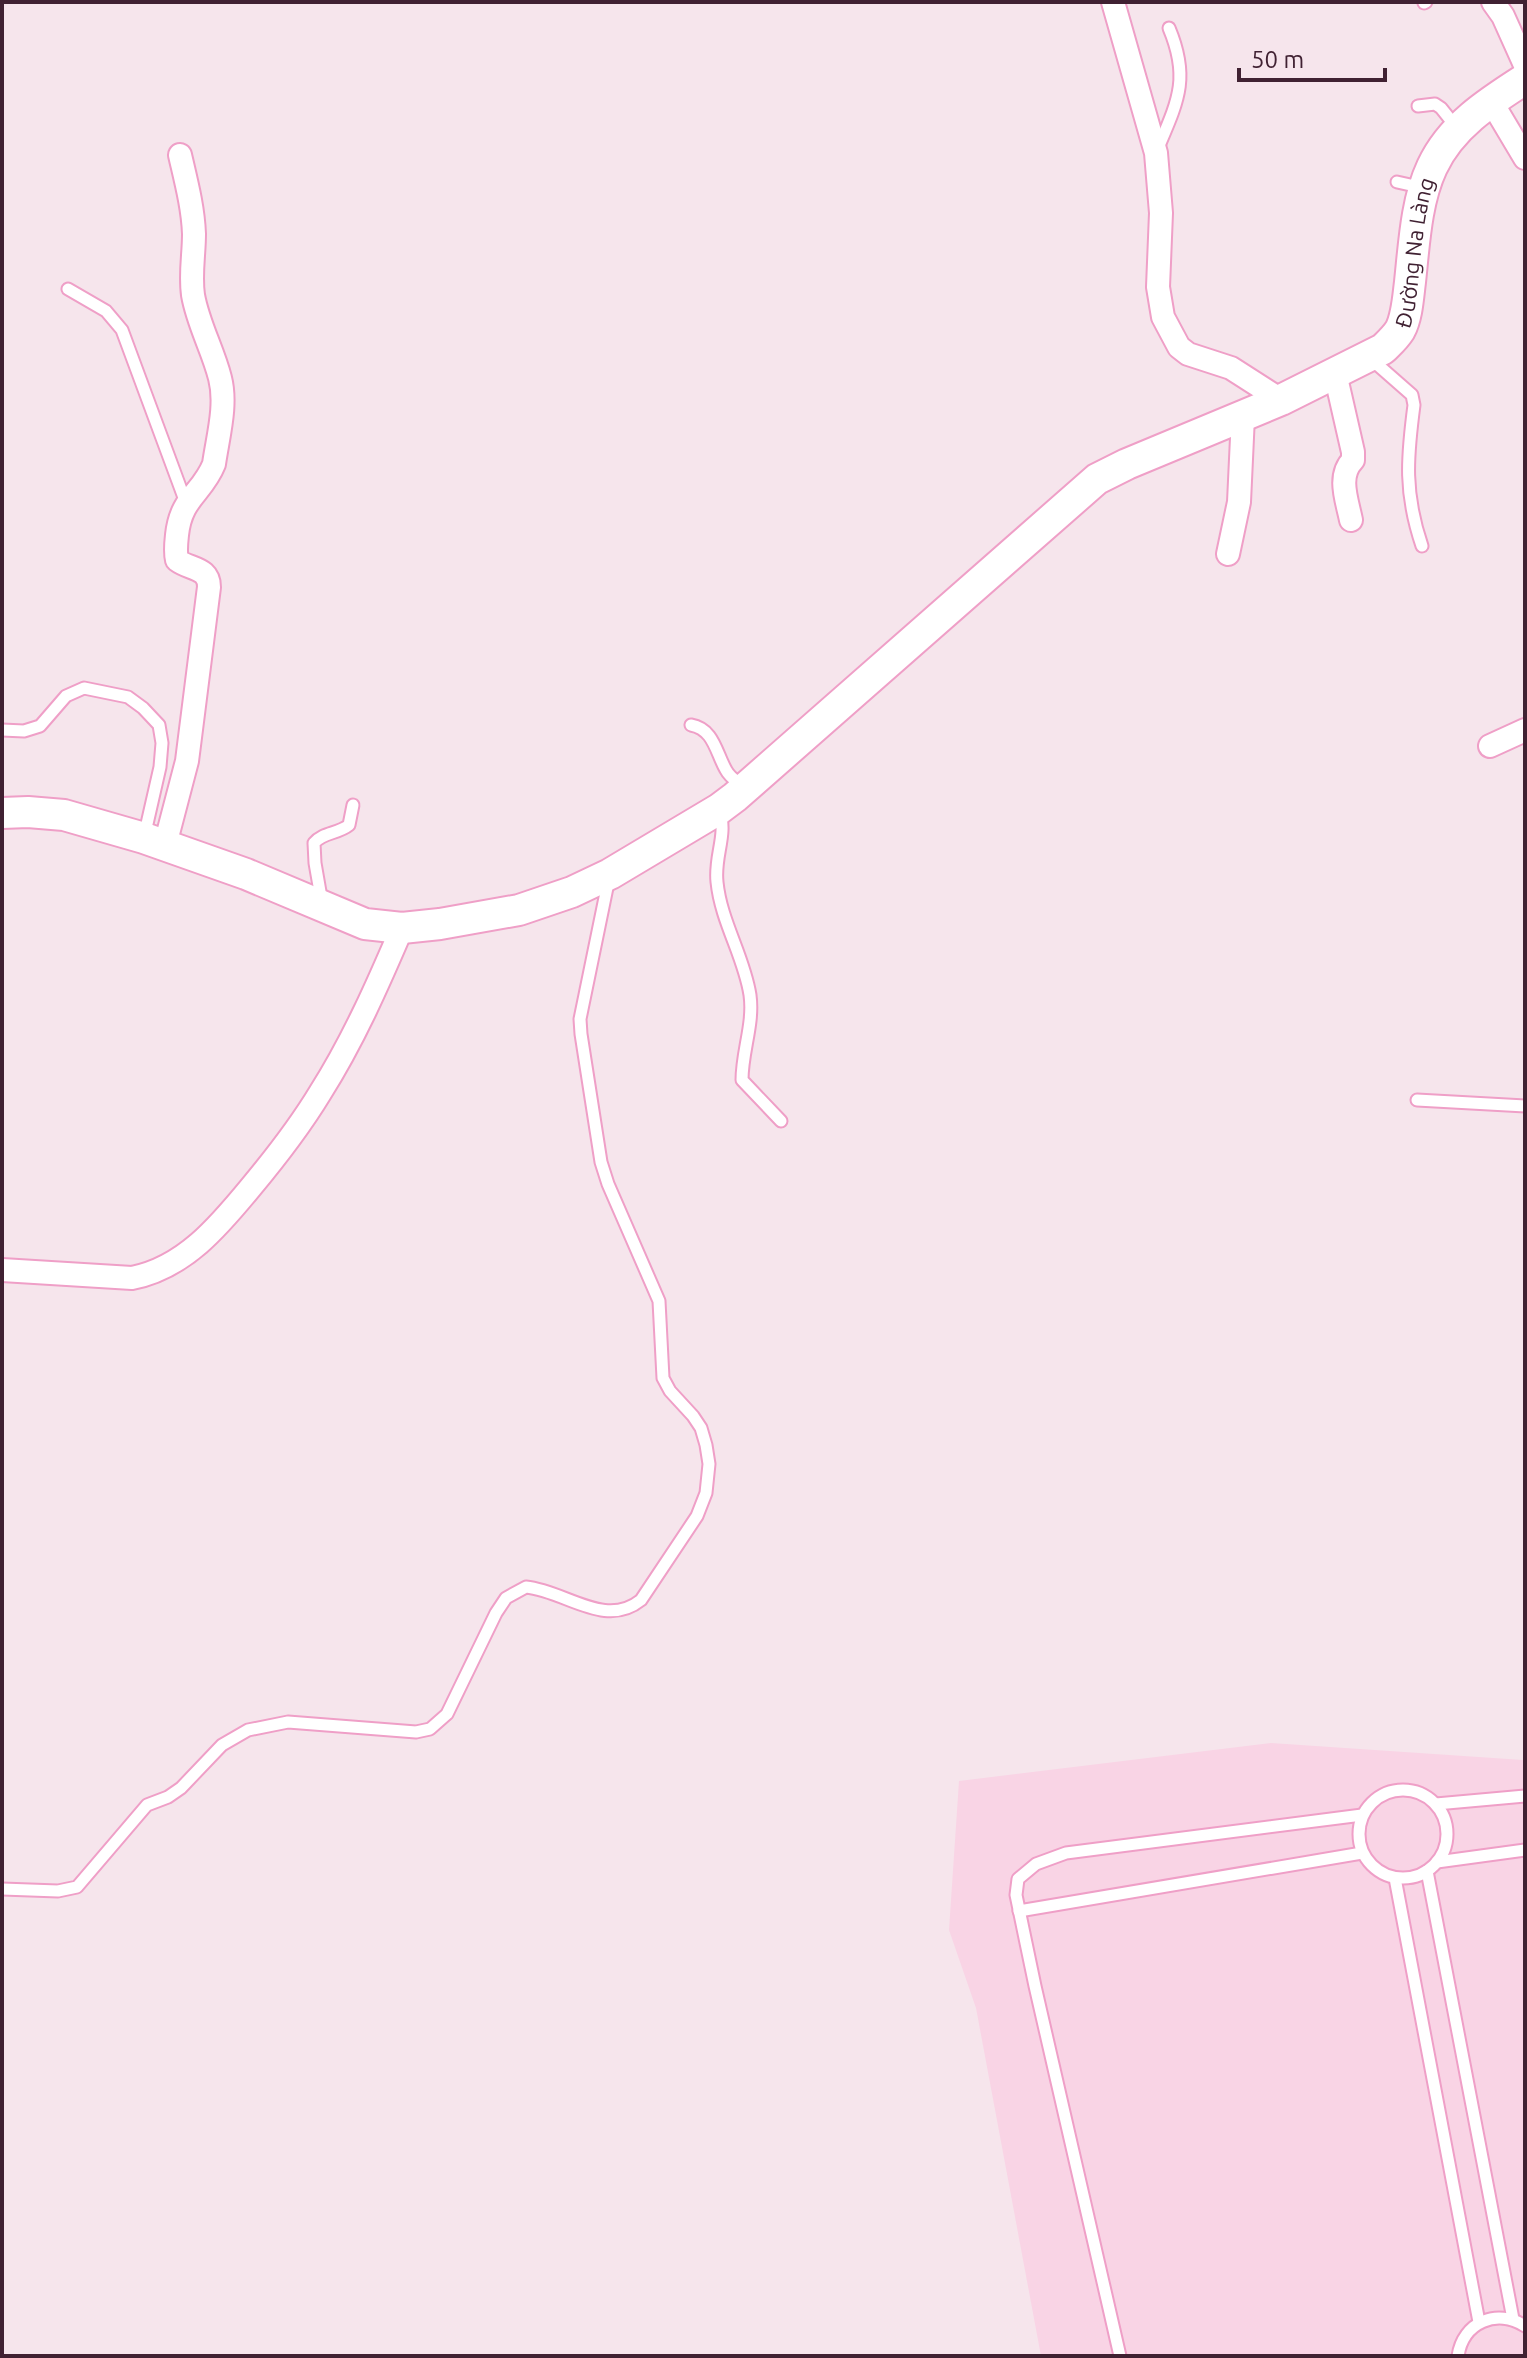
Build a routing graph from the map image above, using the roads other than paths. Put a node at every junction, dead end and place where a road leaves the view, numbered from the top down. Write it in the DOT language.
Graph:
graph roads {
  1 [pos="1113,2"];
  2 [pos="1493,2"];
  3 [pos="1169,28"];
  4 [pos="1525,65"];
  5 [pos="1525,79"];
  6 [pos="1491,101"];
  7 [pos="1418,106"];
  8 [pos="1457,129"];
  9 [pos="1156,153"];
  10 [pos="180,155"];
  11 [pos="1525,158"];
  12 [pos="68,289"];
  13 [pos="1368,356"];
  14 [pos="1335,373"];
  15 [pos="1281,400"];
  16 [pos="1243,416"];
  17 [pos="186,504"];
  18 [pos="1351,520"];
  19 [pos="1422,546"];
  20 [pos="1228,554"];
  21 [pos="691,725"];
  22 [pos="2,730"];
  23 [pos="1525,730"];
  24 [pos="1490,746"];
  25 [pos="745,788"];
  26 [pos="353,805"];
  27 [pos="719,809"];
  28 [pos="2,813"];
  29 [pos="155,841"];
  30 [pos="610,874"];
  31 [pos="323,908"];
  32 [pos="402,928"];
  33 [pos="1417,1100"];
  34 [pos="1525,1106"];
  35 [pos="781,1121"];
  36 [pos="2,1270"];
  37 [pos="1525,1796"];
  38 [pos="1436,1804"];
  39 [pos="1362,1815"];
  40 [pos="1525,1850"];
  41 [pos="1362,1853"];
  42 [pos="1437,1862"];
  43 [pos="1427,1871"];
  44 [pos="1395,1878"];
  45 [pos="2,1889"];
  46 [pos="1019,1911"];
  47 [pos="1513,2319"];
  48 [pos="1479,2322"];
  49 [pos="1525,2326"];
  50 [pos="1120,2356"];
  51 [pos="1458,2356"];
  1 -- 9 [label="street"];
  2 -- 4 [label="street"];
  3 -- 9 [label="lane"];
  5 -- 6 [label="main road, Đường Na Làng"];
  6 -- 8 [label="main road, Đường Na Làng"];
  6 -- 11 [label="street"];
  7 -- 8 [label="lane"];
  8 -- 13 [label="main road, Đường Na Làng"];
  9 -- 15 [label="street"];
  10 -- 17 [label="street"];
  12 -- 17 [label="lane"];
  13 -- 14 [label="main road, Đường Na Làng"];
  13 -- 19 [label="lane"];
  14 -- 15 [label="main road, Đường Na Làng"];
  14 -- 18 [label="street"];
  15 -- 16 [label="main road, Đường Na Làng"];
  16 -- 20 [label="street"];
  16 -- 25 [label="main road, Đường Na Làng"];
  17 -- 29 [label="street"];
  21 -- 25 [label="lane"];
  22 -- 29 [label="lane"];
  23 -- 24 [label="street"];
  25 -- 27 [label="main road, Đường Na Làng"];
  26 -- 31 [label="lane"];
  27 -- 30 [label="main road, Đường Na Làng"];
  27 -- 35 [label="lane"];
  28 -- 29 [label="main road, Đường Na Làng"];
  29 -- 31 [label="main road, Đường Na Làng"];
  30 -- 32 [label="main road, Đường Na Làng"];
  30 -- 45 [label="lane"];
  31 -- 32 [label="main road, Đường Na Làng"];
  32 -- 36 [label="street"];
  33 -- 34 [label="lane"];
  37 -- 38 [label="lane"];
  38 -- 39 [label="lane"];
  38 -- 42 [label="lane"];
  39 -- 41 [label="lane"];
  39 -- 46 [label="lane"];
  40 -- 42 [label="lane"];
  41 -- 44 [label="lane"];
  41 -- 46 [label="lane"];
  42 -- 43 [label="lane"];
  43 -- 44 [label="lane"];
  43 -- 47 [label="lane"];
  44 -- 48 [label="lane"];
  46 -- 50 [label="lane"];
  47 -- 48 [label="lane"];
  47 -- 49 [label="lane"];
  48 -- 51 [label="lane"];
}
